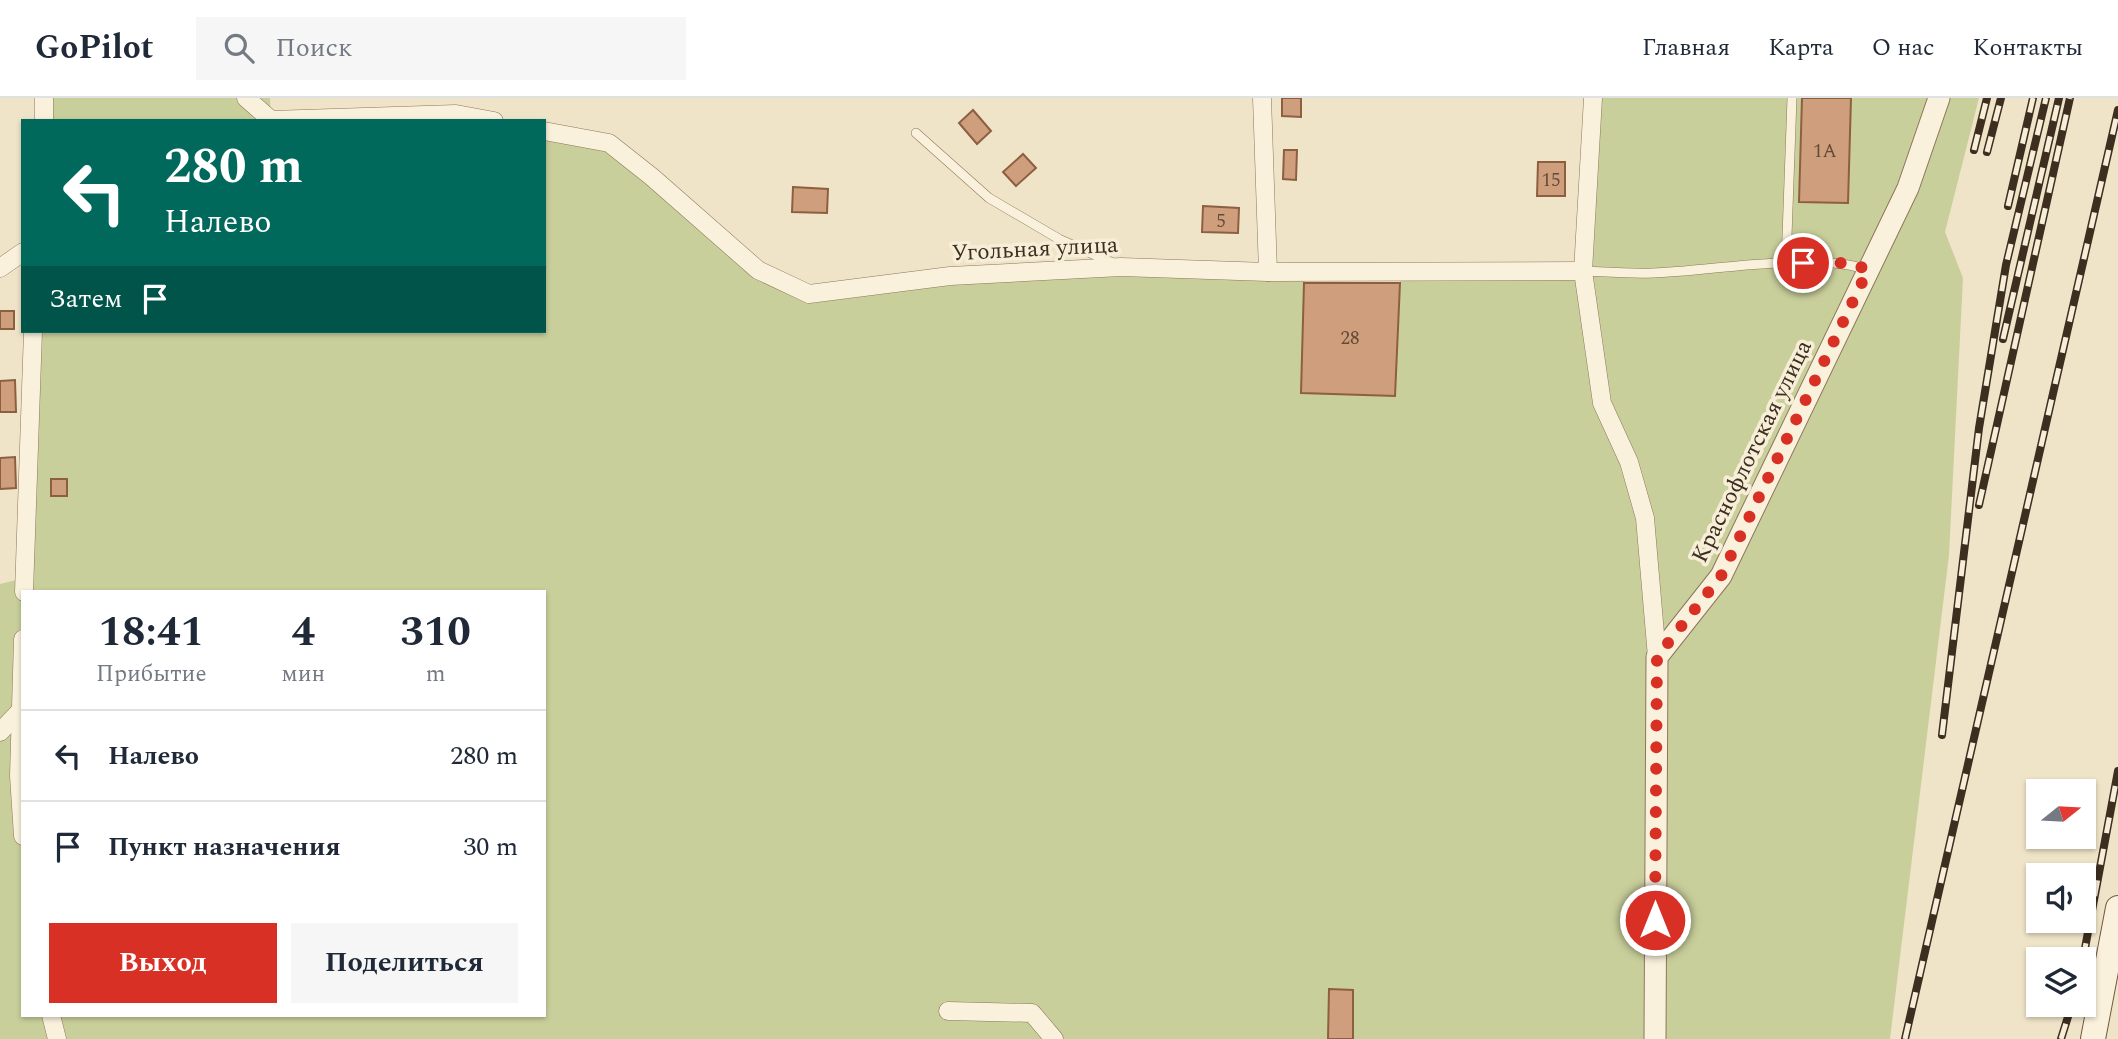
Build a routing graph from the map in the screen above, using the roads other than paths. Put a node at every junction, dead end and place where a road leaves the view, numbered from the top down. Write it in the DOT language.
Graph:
graph roads {
  1 [pos="44,98"];
  2 [pos="246,98"];
  3 [pos="1262,98"];
  4 [pos="1593,98"];
  5 [pos="1792,98"];
  6 [pos="1939,98"];
  7 [pos="44,119"];
  8 [pos="270,119"];
  9 [pos="302,119"];
  10 [pos="483,119"];
  11 [pos="546,131"];
  12 [pos="916,132"];
  13 [pos="21,252"];
  14 [pos="1786,264"];
  15 [pos="1121,267"];
  16 [pos="0,268"];
  17 [pos="1868,270"];
  18 [pos="1583,271"];
  19 [pos="1268,272"];
  20 [pos="33,333"];
  21 [pos="24,590"];
  22 [pos="1657,657"];
  23 [pos="21,710"];
  24 [pos="0,732"];
  25 [pos="21,806"];
  26 [pos="2118,908"];
  27 [pos="948,1011"];
  28 [pos="52,1017"];
  29 [pos="57,1039"];
  30 [pos="1054,1039"];
  31 [pos="1655,1039"];
  32 [pos="2093,1039"];
  1 -- 7 [label="street"];
  2 -- 8 [label="street"];
  3 -- 19 [label="street"];
  4 -- 18 [label="street"];
  5 -- 14 [label="lane"];
  6 -- 17 [label="street, Краснофлотская улица"];
  9 -- 10 [label="street"];
  11 -- 15 [label="street, Угольная улица"];
  12 -- 15 [label="lane"];
  13 -- 16 [label="street"];
  14 -- 17 [label="lane"];
  14 -- 18 [label="lane"];
  15 -- 19 [label="street, Угольная улица"];
  17 -- 22 [label="street, Краснофлотская улица"];
  18 -- 19 [label="street, Угольная улица"];
  18 -- 22 [label="street"];
  20 -- 21 [label="street"];
  22 -- 31 [label="street"];
  23 -- 24 [label="street"];
  23 -- 25 [label="street"];
  26 -- 32 [label="main road"];
  27 -- 30 [label="street"];
  28 -- 29 [label="street"];
}
